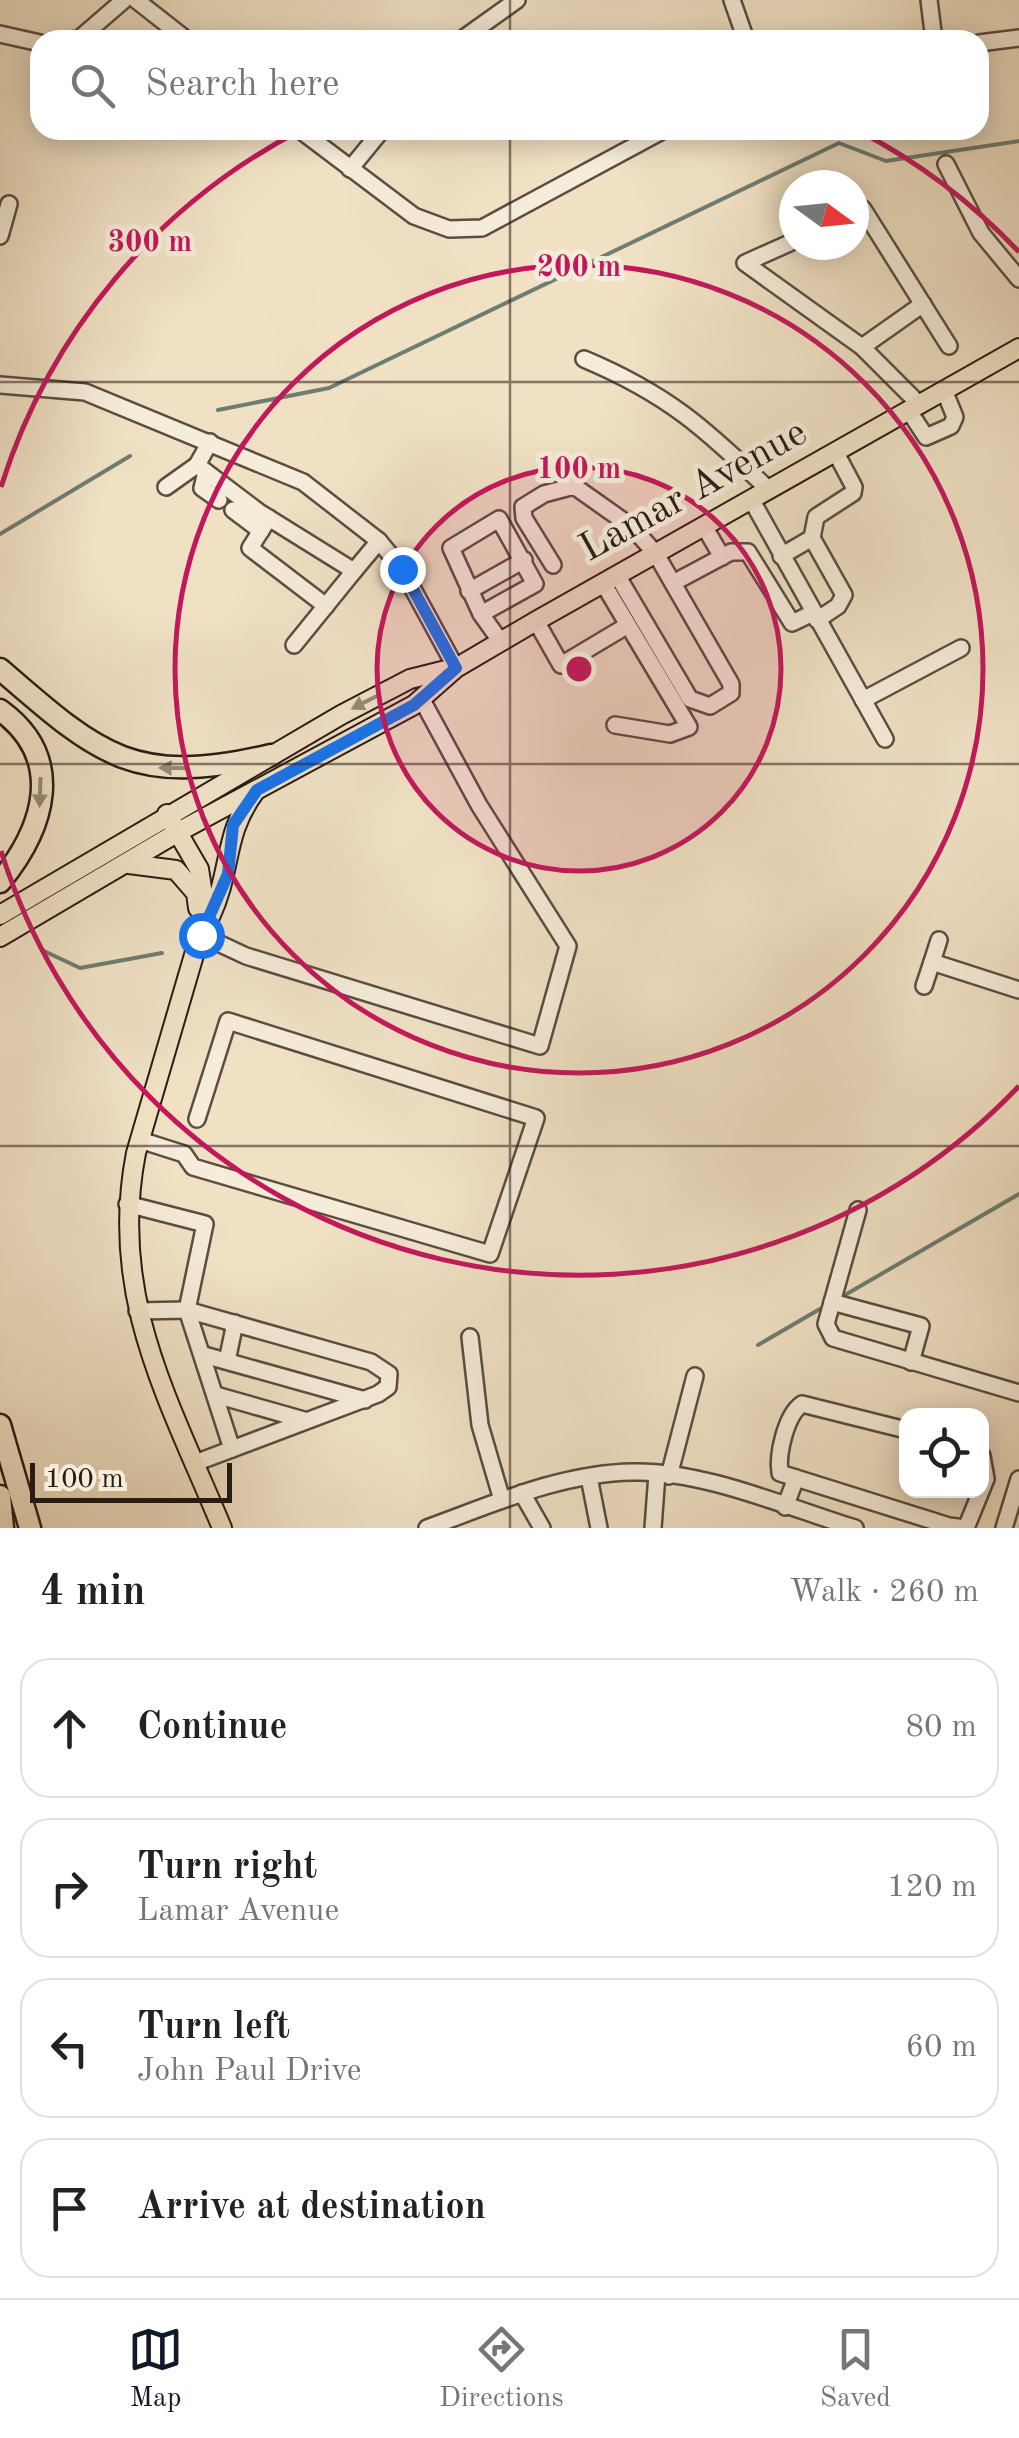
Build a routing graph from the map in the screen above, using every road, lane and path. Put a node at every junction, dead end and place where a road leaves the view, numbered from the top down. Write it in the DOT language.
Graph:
graph roads {
  1 [pos="124,0"];
  2 [pos="136,0"];
  3 [pos="518,0"];
  4 [pos="732,0"];
  5 [pos="930,0"];
  6 [pos="89,30"];
  7 [pos="174,30"];
  8 [pos="475,30"];
  9 [pos="742,30"];
  10 [pos="933,30"];
  11 [pos="0,34"];
  12 [pos="1019,38"];
  13 [pos="30,42"];
  14 [pos="989,42"];
  15 [pos="313,140"];
  16 [pos="374,140"];
  17 [pos="645,140"];
  18 [pos="946,164"];
  19 [pos="350,169"];
  20 [pos="9,204"];
  21 [pos="869,217"];
  22 [pos="0,236"];
  23 [pos="779,248"];
  24 [pos="1019,279"];
  25 [pos="923,304"];
  26 [pos="949,346"];
  27 [pos="862,347"];
  28 [pos="1019,348"];
  29 [pos="584,359"];
  30 [pos="0,385"];
  31 [pos="944,390"];
  32 [pos="914,408"];
  33 [pos="210,442"];
  34 [pos="836,453"];
  35 [pos="202,469"];
  36 [pos="166,487"];
  37 [pos="769,490"];
  38 [pos="218,500"];
  39 [pos="750,500"];
  40 [pos="233,510"];
  41 [pos="265,524"];
  42 [pos="704,526"];
  43 [pos="812,538"];
  44 [pos="379,541"];
  45 [pos="656,554"];
  46 [pos="722,556"];
  47 [pos="781,556"];
  48 [pos="524,560"];
  49 [pos="553,565"];
  50 [pos="354,570"];
  51 [pos="610,579"];
  52 [pos="511,582"];
  53 [pos="673,583"];
  54 [pos="535,584"];
  55 [pos="469,591"];
  56 [pos="495,592"];
  57 [pos="326,606"];
  58 [pos="482,614"];
  59 [pos="815,616"];
  60 [pos="541,619"];
  61 [pos="628,625"];
  62 [pos="501,642"];
  63 [pos="294,645"];
  64 [pos="961,648"];
  65 [pos="456,668"];
  66 [pos="0,669"];
  67 [pos="421,698"];
  68 [pos="862,700"];
  69 [pos="0,710"];
  70 [pos="616,725"];
  71 [pos="885,740"];
  72 [pos="271,756"];
  73 [pos="257,790"];
  74 [pos="167,814"];
  75 [pos="180,831"];
  76 [pos="124,864"];
  77 [pos="0,882"];
  78 [pos="0,914"];
  79 [pos="201,935"];
  80 [pos="0,938"];
  81 [pos="939,940"];
  82 [pos="932,962"];
  83 [pos="924,986"];
  84 [pos="1019,990"];
  85 [pos="197,1120"];
  86 [pos="140,1140"];
  87 [pos="128,1204"];
  88 [pos="858,1210"];
  89 [pos="832,1302"];
  90 [pos="137,1310"];
  91 [pos="187,1310"];
  92 [pos="235,1322"];
  93 [pos="470,1337"];
  94 [pos="204,1355"];
  95 [pos="227,1361"];
  96 [pos="911,1362"];
  97 [pos="695,1376"];
  98 [pos="1019,1392"];
  99 [pos="216,1395"];
  100 [pos="365,1400"];
  101 [pos="304,1420"];
  102 [pos="0,1425"];
  103 [pos="899,1428"];
  104 [pos="232,1449"];
  105 [pos="195,1462"];
  106 [pos="663,1475"];
  107 [pos="589,1477"];
  108 [pos="796,1478"];
  109 [pos="1019,1479"];
  110 [pos="522,1493"];
  111 [pos="0,1496"];
  112 [pos="978,1498"];
  113 [pos="502,1500"];
  114 [pos="785,1507"];
  115 [pos="472,1511"];
  116 [pos="802,1520"];
  117 [pos="3,1528"];
  118 [pos="30,1528"];
  119 [pos="222,1528"];
  120 [pos="426,1528"];
  121 [pos="478,1528"];
  122 [pos="542,1528"];
  123 [pos="599,1528"];
  124 [pos="653,1528"];
  125 [pos="856,1528"];
  126 [pos="1004,1528"];
  1 -- 6 [label="street"];
  2 -- 7 [label="street"];
  3 -- 8 [label="street"];
  4 -- 9 [label="street"];
  5 -- 10 [label="street"];
  11 -- 13 [label="street"];
  12 -- 14 [label="street"];
  15 -- 19 [label="street"];
  16 -- 19 [label="street"];
  17 -- 19 [label="street"];
  18 -- 24 [label="street"];
  20 -- 22 [label="street"];
  21 -- 25 [label="street"];
  23 -- 27 [label="street"];
  25 -- 26 [label="street"];
  25 -- 27 [label="street"];
  27 -- 32 [label="street"];
  28 -- 31 [label="main road, Lamar Avenue"];
  29 -- 37 [label="street"];
  30 -- 33 [label="street"];
  31 -- 32 [label="main road, Lamar Avenue"];
  31 -- 32 [label="street"];
  32 -- 34 [label="main road, Lamar Avenue"];
  33 -- 35 [label="street"];
  33 -- 44 [label="street"];
  34 -- 37 [label="main road, Lamar Avenue"];
  34 -- 43 [label="street"];
  35 -- 36 [label="street"];
  35 -- 38 [label="street"];
  35 -- 41 [label="street"];
  37 -- 39 [label="main road, Lamar Avenue"];
  39 -- 42 [label="main road, Lamar Avenue"];
  39 -- 47 [label="street"];
  40 -- 41 [label="street"];
  41 -- 50 [label="street"];
  41 -- 57 [label="street"];
  42 -- 45 [label="main road, Lamar Avenue"];
  42 -- 46 [label="street"];
  43 -- 47 [label="street"];
  43 -- 59 [label="street"];
  44 -- 50 [label="street"];
  44 -- 65 [label="street"];
  45 -- 49 [label="street"];
  45 -- 51 [label="main road, Lamar Avenue"];
  45 -- 53 [label="street"];
  46 -- 53 [label="street"];
  46 -- 59 [label="street"];
  47 -- 59 [label="street"];
  48 -- 52 [label="street"];
  48 -- 54 [label="street"];
  48 -- 55 [label="street"];
  50 -- 57 [label="street"];
  51 -- 53 [label="street"];
  51 -- 60 [label="main road, Lamar Avenue"];
  51 -- 61 [label="street"];
  52 -- 54 [label="street"];
  52 -- 56 [label="street"];
  52 -- 56 [label="street"];
  54 -- 60 [label="street"];
  55 -- 56 [label="street"];
  55 -- 58 [label="street"];
  56 -- 58 [label="street"];
  57 -- 63 [label="street"];
  58 -- 62 [label="street"];
  59 -- 68 [label="street"];
  60 -- 61 [label="street"];
  60 -- 62 [label="main road, Lamar Avenue"];
  61 -- 70 [label="street"];
  62 -- 65 [label="main road, Lamar Avenue"];
  64 -- 68 [label="street"];
  65 -- 67 [label="main road, Lamar Avenue"];
  65 -- 72 [label="main road, Lamar Avenue, one-way"];
  72 -- 66 [label="highway, one-way"];
  67 -- 73 [label="main road, Lamar Avenue"];
  67 -- 79 [label="street"];
  68 -- 71 [label="street"];
  69 -- 77 [label="highway, one-way"];
  72 -- 74 [label="main road, Lamar Avenue"];
  73 -- 75 [label="main road, Lamar Avenue"];
  73 -- 79 [label="main road"];
  74 -- 75 [label="main road"];
  74 -- 78 [label="main road, Lamar Avenue"];
  75 -- 76 [label="main road, Lamar Avenue"];
  75 -- 79 [label="main road"];
  76 -- 79 [label="main road"];
  76 -- 80 [label="main road, Lamar Avenue"];
  79 -- 86 [label="main road"];
  81 -- 82 [label="street"];
  82 -- 83 [label="street"];
  82 -- 84 [label="street"];
  85 -- 86 [label="street"];
  86 -- 87 [label="main road"];
  87 -- 90 [label="main road"];
  87 -- 91 [label="street"];
  88 -- 89 [label="street"];
  89 -- 96 [label="street"];
  89 -- 96 [label="street"];
  90 -- 91 [label="street"];
  90 -- 105 [label="main road"];
  91 -- 92 [label="street"];
  91 -- 94 [label="street"];
  92 -- 95 [label="street"];
  92 -- 100 [label="street"];
  93 -- 113 [label="street"];
  94 -- 95 [label="street"];
  94 -- 99 [label="street"];
  95 -- 100 [label="street"];
  96 -- 98 [label="street"];
  97 -- 106 [label="street"];
  99 -- 101 [label="street"];
  99 -- 104 [label="street"];
  100 -- 101 [label="street"];
  101 -- 104 [label="street"];
  102 -- 118 [label="highway"];
  103 -- 108 [label="street"];
  104 -- 105 [label="street"];
  105 -- 119 [label="main road"];
  106 -- 107 [label="street"];
  106 -- 114 [label="street"];
  106 -- 124 [label="street"];
  107 -- 110 [label="street"];
  107 -- 123 [label="street"];
  108 -- 112 [label="street"];
  108 -- 114 [label="street"];
  109 -- 126 [label="street"];
  110 -- 113 [label="street"];
  110 -- 122 [label="street"];
  111 -- 117 [label="highway"];
  113 -- 115 [label="street"];
  114 -- 116 [label="street"];
  115 -- 120 [label="street"];
  115 -- 121 [label="street"];
  116 -- 125 [label="street"];
}
